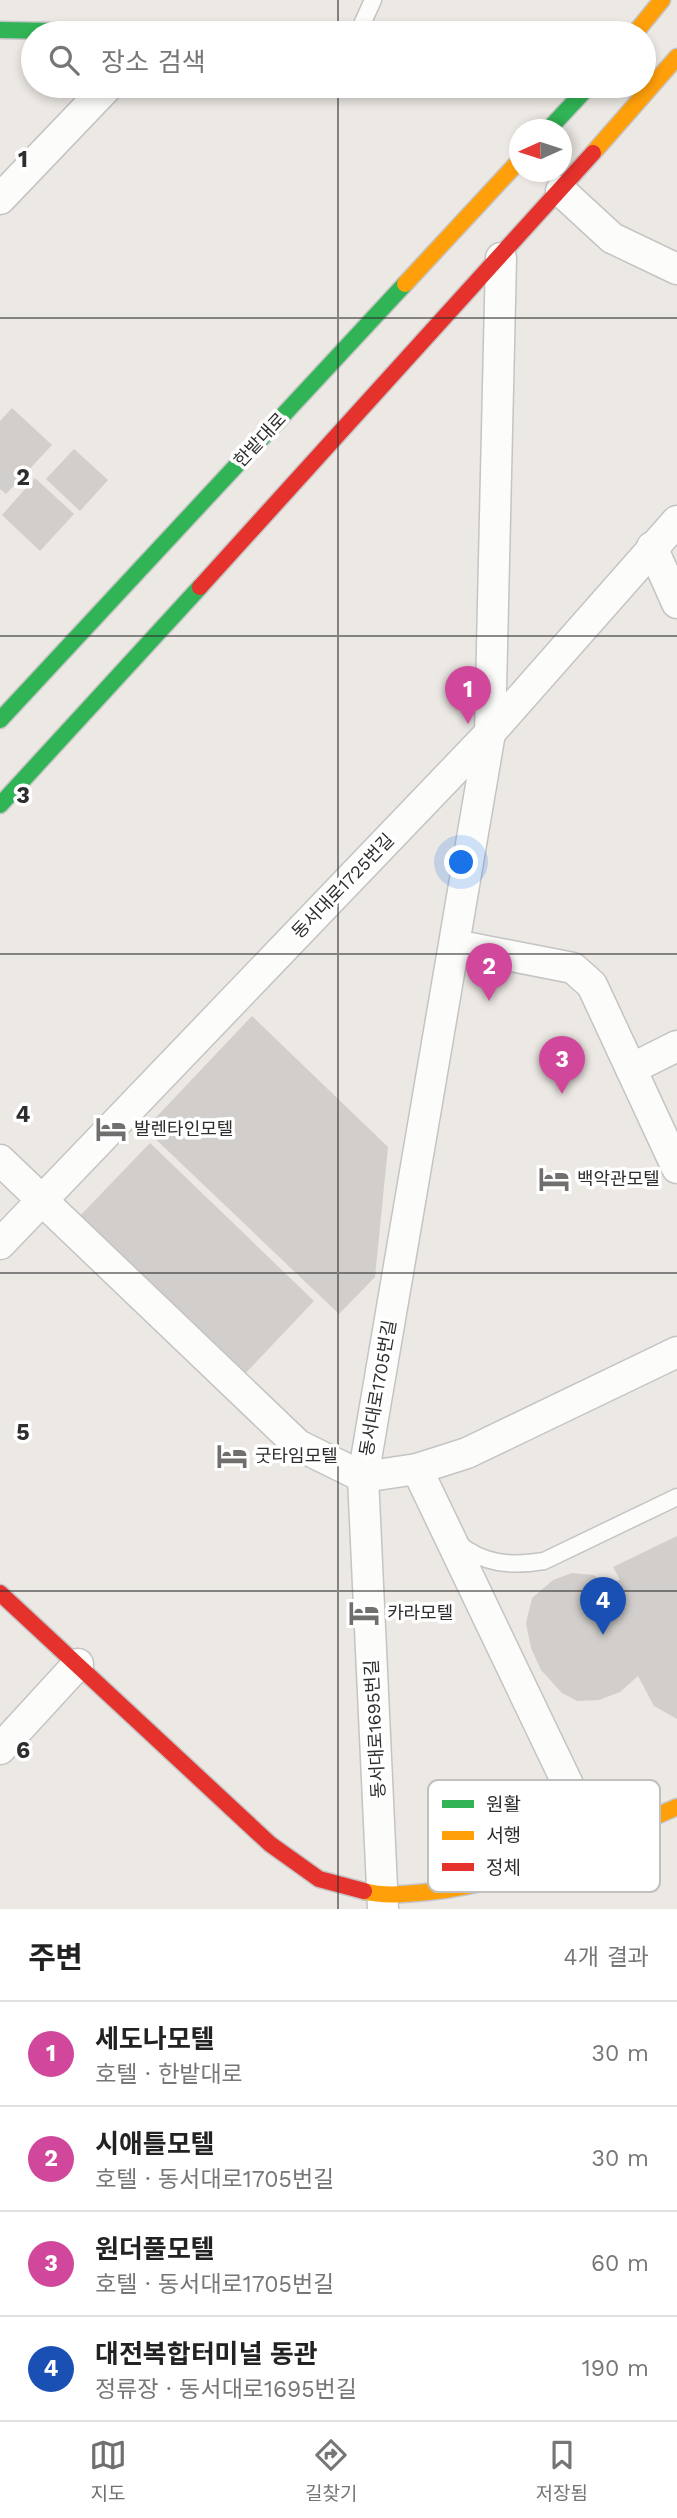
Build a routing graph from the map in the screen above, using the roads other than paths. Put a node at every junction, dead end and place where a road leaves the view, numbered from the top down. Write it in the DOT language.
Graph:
graph roads {
  1 [pos="373,0"];
  2 [pos="662,0"];
  3 [pos="363,21"];
  4 [pos="645,21"];
  5 [pos="0,30"];
  6 [pos="21,30"];
  7 [pos="677,57"];
  8 [pos="656,81"];
  9 [pos="97,98"];
  10 [pos="578,98"];
  11 [pos="642,98"];
  12 [pos="558,119"];
  13 [pos="509,172"];
  14 [pos="561,191"];
  15 [pos="0,199"];
  16 [pos="501,258"];
  17 [pos="677,269"];
  18 [pos="677,521"];
  19 [pos="652,547"];
  20 [pos="677,603"];
  21 [pos="0,720"];
  22 [pos="490,733"];
  23 [pos="0,804"];
  24 [pos="455,945"];
  25 [pos="677,1046"];
  26 [pos="631,1069"];
  27 [pos="0,1160"];
  28 [pos="677,1168"];
  29 [pos="41,1201"];
  30 [pos="0,1244"];
  31 [pos="677,1352"];
  32 [pos="418,1469"];
  33 [pos="363,1477"];
  34 [pos="677,1497"];
  35 [pos="441,1518"];
  36 [pos="0,1593"];
  37 [pos="78,1664"];
  38 [pos="0,1749"];
  39 [pos="566,1780"];
  40 [pos="677,1807"];
  41 [pos="660,1815"];
  42 [pos="445,1892"];
  43 [pos="383,1903"];
  1 -- 3 [label="lane"];
  2 -- 4 [label="main road"];
  5 -- 6 [label="main road"];
  7 -- 8 [label="main road"];
  9 -- 15 [label="street"];
  10 -- 12 [label="main road"];
  11 -- 14 [label="main road"];
  13 -- 21 [label="main road, 한밭대로"];
  14 -- 16 [label="main road"];
  14 -- 17 [label="street"];
  16 -- 22 [label="street"];
  16 -- 23 [label="main road"];
  18 -- 19 [label="street, 동서대로1725번길"];
  19 -- 20 [label="street"];
  19 -- 22 [label="street, 동서대로1725번길"];
  22 -- 24 [label="street, 동서대로1705번길"];
  22 -- 29 [label="street, 동서대로1725번길"];
  24 -- 26 [label="street"];
  24 -- 33 [label="street, 동서대로1705번길"];
  25 -- 26 [label="street"];
  26 -- 28 [label="street"];
  27 -- 29 [label="street, 동서대로1705번길"];
  29 -- 30 [label="street, 동서대로1725번길"];
  29 -- 33 [label="street, 동서대로1705번길"];
  31 -- 32 [label="street"];
  32 -- 33 [label="street"];
  32 -- 35 [label="street"];
  33 -- 43 [label="street, 동서대로1695번길"];
  34 -- 35 [label="lane"];
  35 -- 39 [label="street"];
  36 -- 37 [label="main road"];
  37 -- 38 [label="street"];
  37 -- 43 [label="main road"];
  40 -- 41 [label="main road"];
  42 -- 43 [label="main road"];
}
